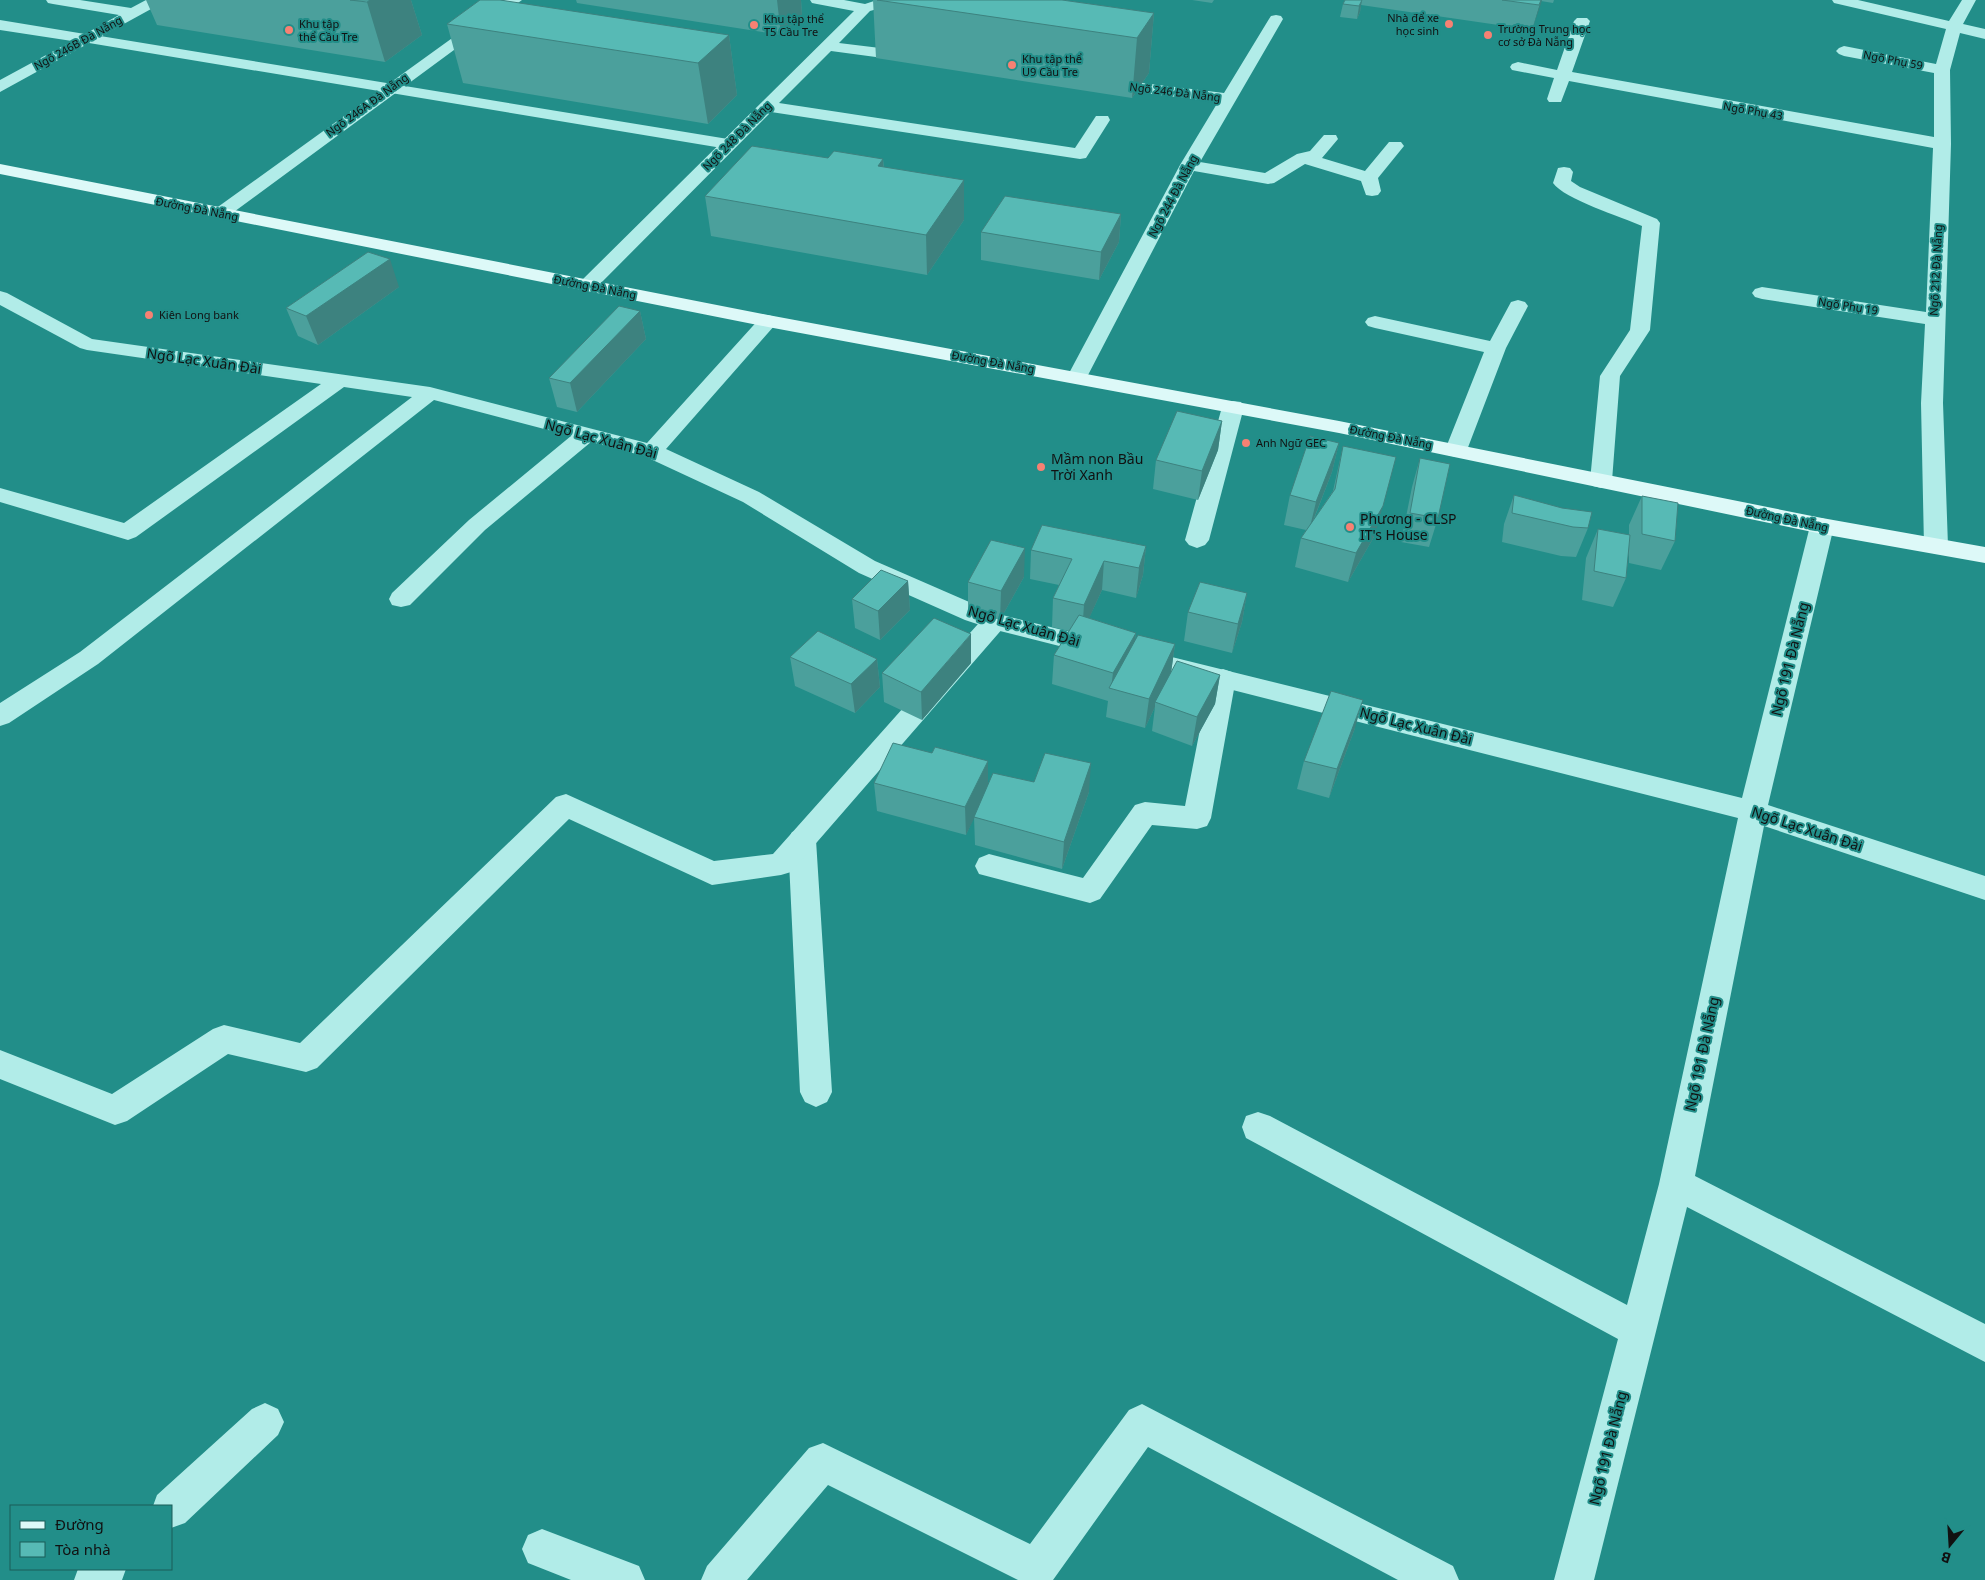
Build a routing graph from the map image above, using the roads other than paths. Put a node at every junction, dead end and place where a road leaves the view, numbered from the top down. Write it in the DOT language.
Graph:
graph roads {
  1 [pos="53,0"];
  2 [pos="157,0"];
  3 [pos="515,0"];
  4 [pos="817,0"];
  5 [pos="894,0"];
  6 [pos="1839,0"];
  7 [pos="1969,0"];
  8 [pos="865,8"];
  9 [pos="132,13"];
  10 [pos="1276,19"];
  11 [pos="1582,21"];
  12 [pos="0,25"];
  13 [pos="1954,26"];
  14 [pos="1985,34"];
  15 [pos="88,39"];
  16 [pos="826,46"];
  17 [pos="1844,51"];
  18 [pos="930,60"];
  19 [pos="1518,67"];
  20 [pos="1942,70"];
  21 [pos="1564,76"];
  22 [pos="1083,80"];
  23 [pos="0,87"];
  24 [pos="391,88"];
  25 [pos="1227,98"];
  26 [pos="1555,99"];
  27 [pos="766,106"];
  28 [pos="1102,120"];
  29 [pos="1330,139"];
  30 [pos="728,144"];
  31 [pos="1942,144"];
  32 [pos="1395,146"];
  33 [pos="1303,158"];
  34 [pos="1189,164"];
  35 [pos="0,169"];
  36 [pos="1564,172"];
  37 [pos="221,214"];
  38 [pos="588,285"];
  39 [pos="1762,292"];
  40 [pos="0,297"];
  41 [pos="1518,306"];
  42 [pos="1934,319"];
  43 [pos="768,321"];
  44 [pos="1375,322"];
  45 [pos="1496,348"];
  46 [pos="1077,378"];
  47 [pos="340,380"];
  48 [pos="430,394"];
  49 [pos="1233,407"];
  50 [pos="587,434"];
  51 [pos="1456,450"];
  52 [pos="652,451"];
  53 [pos="1601,480"];
  54 [pos="0,495"];
  55 [pos="1822,526"];
  56 [pos="1197,540"];
  57 [pos="1936,546"];
  58 [pos="1985,555"];
  59 [pos="401,599"];
  60 [pos="996,621"];
  61 [pos="1223,678"];
  62 [pos="0,716"];
  63 [pos="1752,810"];
  64 [pos="802,840"];
  65 [pos="989,866"];
  66 [pos="1985,888"];
  67 [pos="0,1064"];
  68 [pos="816,1092"];
  69 [pos="1258,1127"];
  70 [pos="1676,1184"];
  71 [pos="1637,1330"];
  72 [pos="1985,1344"];
  73 [pos="265,1422"];
  74 [pos="172,1508"];
  75 [pos="542,1549"];
  76 [pos="105,1570"];
  77 [pos="94,1580"];
  78 [pos="625,1580"];
  79 [pos="721,1580"];
  80 [pos="1439,1580"];
  81 [pos="1574,1580"];
  1 -- 9 [label="street"];
  2 -- 9 [label="street, Ngõ 246B Đà Nẵng"];
  3 -- 24 [label="street, Ngõ 246A Đà Nẵng"];
  4 -- 8 [label="street"];
  5 -- 8 [label="street, Ngõ 248 Đà Nẵng"];
  6 -- 13 [label="street"];
  7 -- 13 [label="street, Ngõ 212 Đà Nẵng"];
  8 -- 16 [label="street, Ngõ 248 Đà Nẵng"];
  9 -- 15 [label="street, Ngõ 246B Đà Nẵng"];
  10 -- 25 [label="street, Ngõ 244 Đà Nẵng"];
  11 -- 21 [label="street"];
  12 -- 15 [label="street"];
  13 -- 14 [label="street"];
  13 -- 20 [label="street, Ngõ 212 Đà Nẵng"];
  15 -- 23 [label="street, Ngõ 246B Đà Nẵng"];
  15 -- 24 [label="street"];
  16 -- 18 [label="street"];
  16 -- 27 [label="street, Ngõ 248 Đà Nẵng"];
  17 -- 20 [label="street, Ngõ Phụ 59"];
  19 -- 21 [label="street, Ngõ Phụ 43"];
  20 -- 31 [label="street, Ngõ 212 Đà Nẵng"];
  21 -- 26 [label="street"];
  21 -- 31 [label="street, Ngõ Phụ 43"];
  22 -- 25 [label="street, Ngõ 246 Đà Nẵng"];
  24 -- 30 [label="street"];
  24 -- 37 [label="street, Ngõ 246A Đà Nẵng"];
  25 -- 34 [label="street, Ngõ 244 Đà Nẵng"];
  27 -- 28 [label="street"];
  27 -- 30 [label="street, Ngõ 248 Đà Nẵng"];
  29 -- 33 [label="street"];
  30 -- 38 [label="street, Ngõ 248 Đà Nẵng"];
  31 -- 42 [label="street, Ngõ 212 Đà Nẵng"];
  32 -- 33 [label="street"];
  33 -- 34 [label="street"];
  34 -- 46 [label="street, Ngõ 244 Đà Nẵng"];
  35 -- 37 [label="main road, Đường Đà Nẵng"];
  36 -- 53 [label="street"];
  37 -- 38 [label="main road, Đường Đà Nẵng"];
  38 -- 43 [label="main road, Đường Đà Nẵng"];
  39 -- 42 [label="street, Ngõ Phụ 19"];
  40 -- 47 [label="street, Ngõ Lạc Xuân Đài"];
  41 -- 45 [label="street"];
  42 -- 57 [label="street, Ngõ 212 Đà Nẵng"];
  43 -- 46 [label="main road, Đường Đà Nẵng"];
  43 -- 52 [label="street"];
  44 -- 45 [label="street"];
  45 -- 51 [label="street"];
  46 -- 49 [label="main road, Đường Đà Nẵng"];
  47 -- 48 [label="street, Ngõ Lạc Xuân Đài"];
  47 -- 54 [label="street"];
  48 -- 50 [label="street, Ngõ Lạc Xuân Đài"];
  48 -- 62 [label="street"];
  49 -- 51 [label="main road, Đường Đà Nẵng"];
  49 -- 56 [label="street"];
  50 -- 52 [label="street, Ngõ Lạc Xuân Đài"];
  50 -- 59 [label="street"];
  51 -- 53 [label="main road, Đường Đà Nẵng"];
  52 -- 60 [label="street, Ngõ Lạc Xuân Đài"];
  53 -- 55 [label="main road, Đường Đà Nẵng"];
  55 -- 57 [label="main road, Đường Đà Nẵng"];
  55 -- 63 [label="street, Ngõ 191 Đà Nẵng"];
  57 -- 58 [label="main road, Đường Đà Nẵng"];
  60 -- 61 [label="street, Ngõ Lạc Xuân Đài"];
  60 -- 64 [label="street"];
  61 -- 63 [label="street, Ngõ Lạc Xuân Đài"];
  61 -- 65 [label="street"];
  63 -- 66 [label="street, Ngõ Lạc Xuân Đài"];
  63 -- 70 [label="street, Ngõ 191 Đà Nẵng"];
  64 -- 67 [label="street"];
  64 -- 68 [label="street"];
  69 -- 71 [label="street"];
  70 -- 71 [label="street, Ngõ 191 Đà Nẵng"];
  70 -- 72 [label="street"];
  71 -- 81 [label="street, Ngõ 191 Đà Nẵng"];
  73 -- 74 [label="street"];
  75 -- 78 [label="street"];
  76 -- 77 [label="street"];
  79 -- 80 [label="street"];
}
